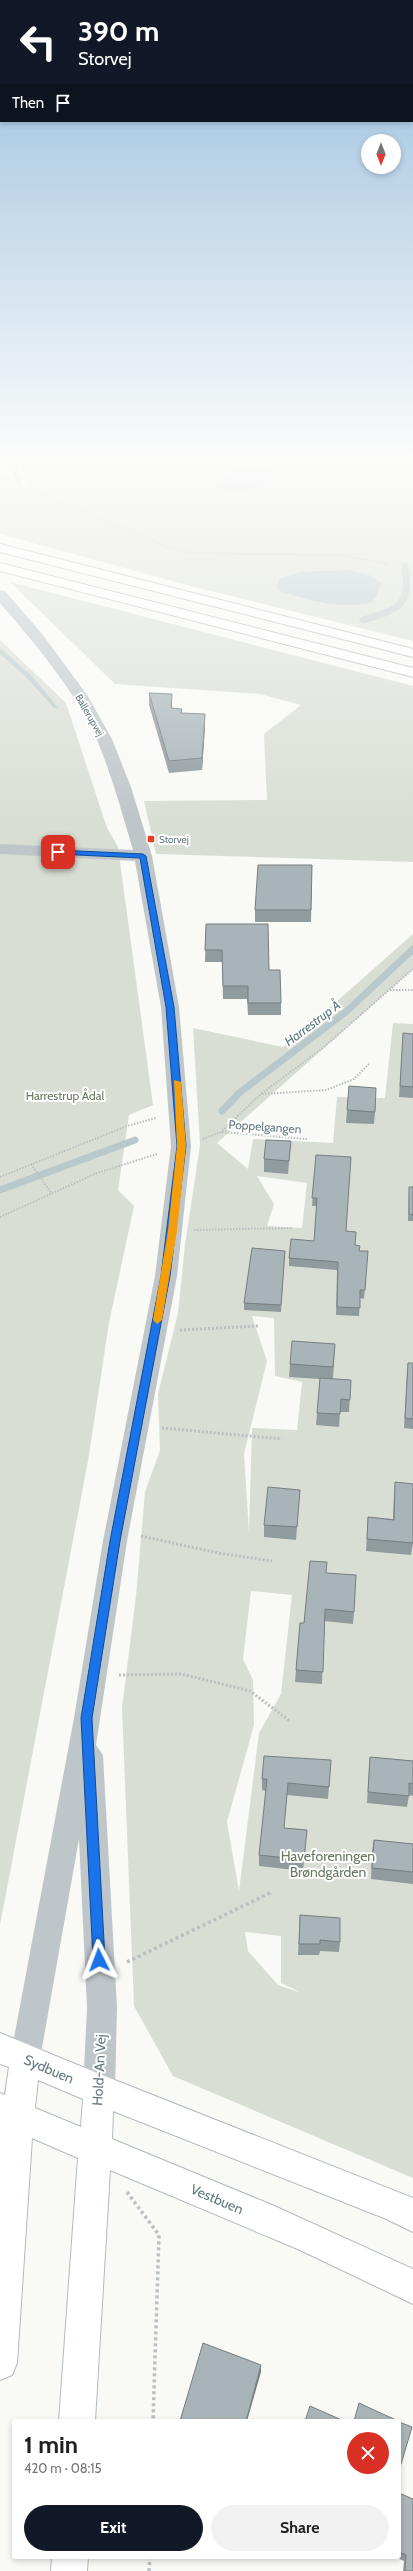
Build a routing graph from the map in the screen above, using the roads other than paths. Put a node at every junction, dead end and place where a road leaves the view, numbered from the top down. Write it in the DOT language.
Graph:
graph roads {
  1 [pos="51,580"];
  2 [pos="126,580"];
  3 [pos="407,580"];
  4 [pos="0,594"];
  5 [pos="363,620"];
  6 [pos="413,653"];
  7 [pos="413,673"];
  8 [pos="0,849"];
  9 [pos="143,856"];
  10 [pos="87,1718"];
  11 [pos="13,2054"];
  12 [pos="99,2090"];
  13 [pos="9,2113"];
  14 [pos="94,2148"];
  15 [pos="413,2216"];
  16 [pos="413,2288"];
  17 [pos="0,2363"];
  18 [pos="77,2419"];
  19 [pos="70,2559"];
  20 [pos="69,2571"];
  1 -- 7 [label="main road"];
  2 -- 6 [label="main road"];
  3 -- 5 [label="lane"];
  4 -- 9 [label="street, Ballerupvej"];
  8 -- 9 [label="street"];
  9 -- 10 [label="street, Hold-An Vej"];
  10 -- 11 [label="street, Hold-An Vej"];
  10 -- 12 [label="street, Hold-An Vej"];
  11 -- 12 [label="main road, Sydbuen"];
  11 -- 13 [label="main road, Hold-An Vej"];
  12 -- 14 [label="main road, Hold-An Vej"];
  12 -- 15 [label="main road"];
  13 -- 14 [label="main road, Vestbuen"];
  13 -- 17 [label="main road, Hold-An Vej"];
  14 -- 16 [label="main road, Vestbuen"];
  14 -- 18 [label="main road, Hold-An Vej"];
  19 -- 20 [label="main road"];
}
